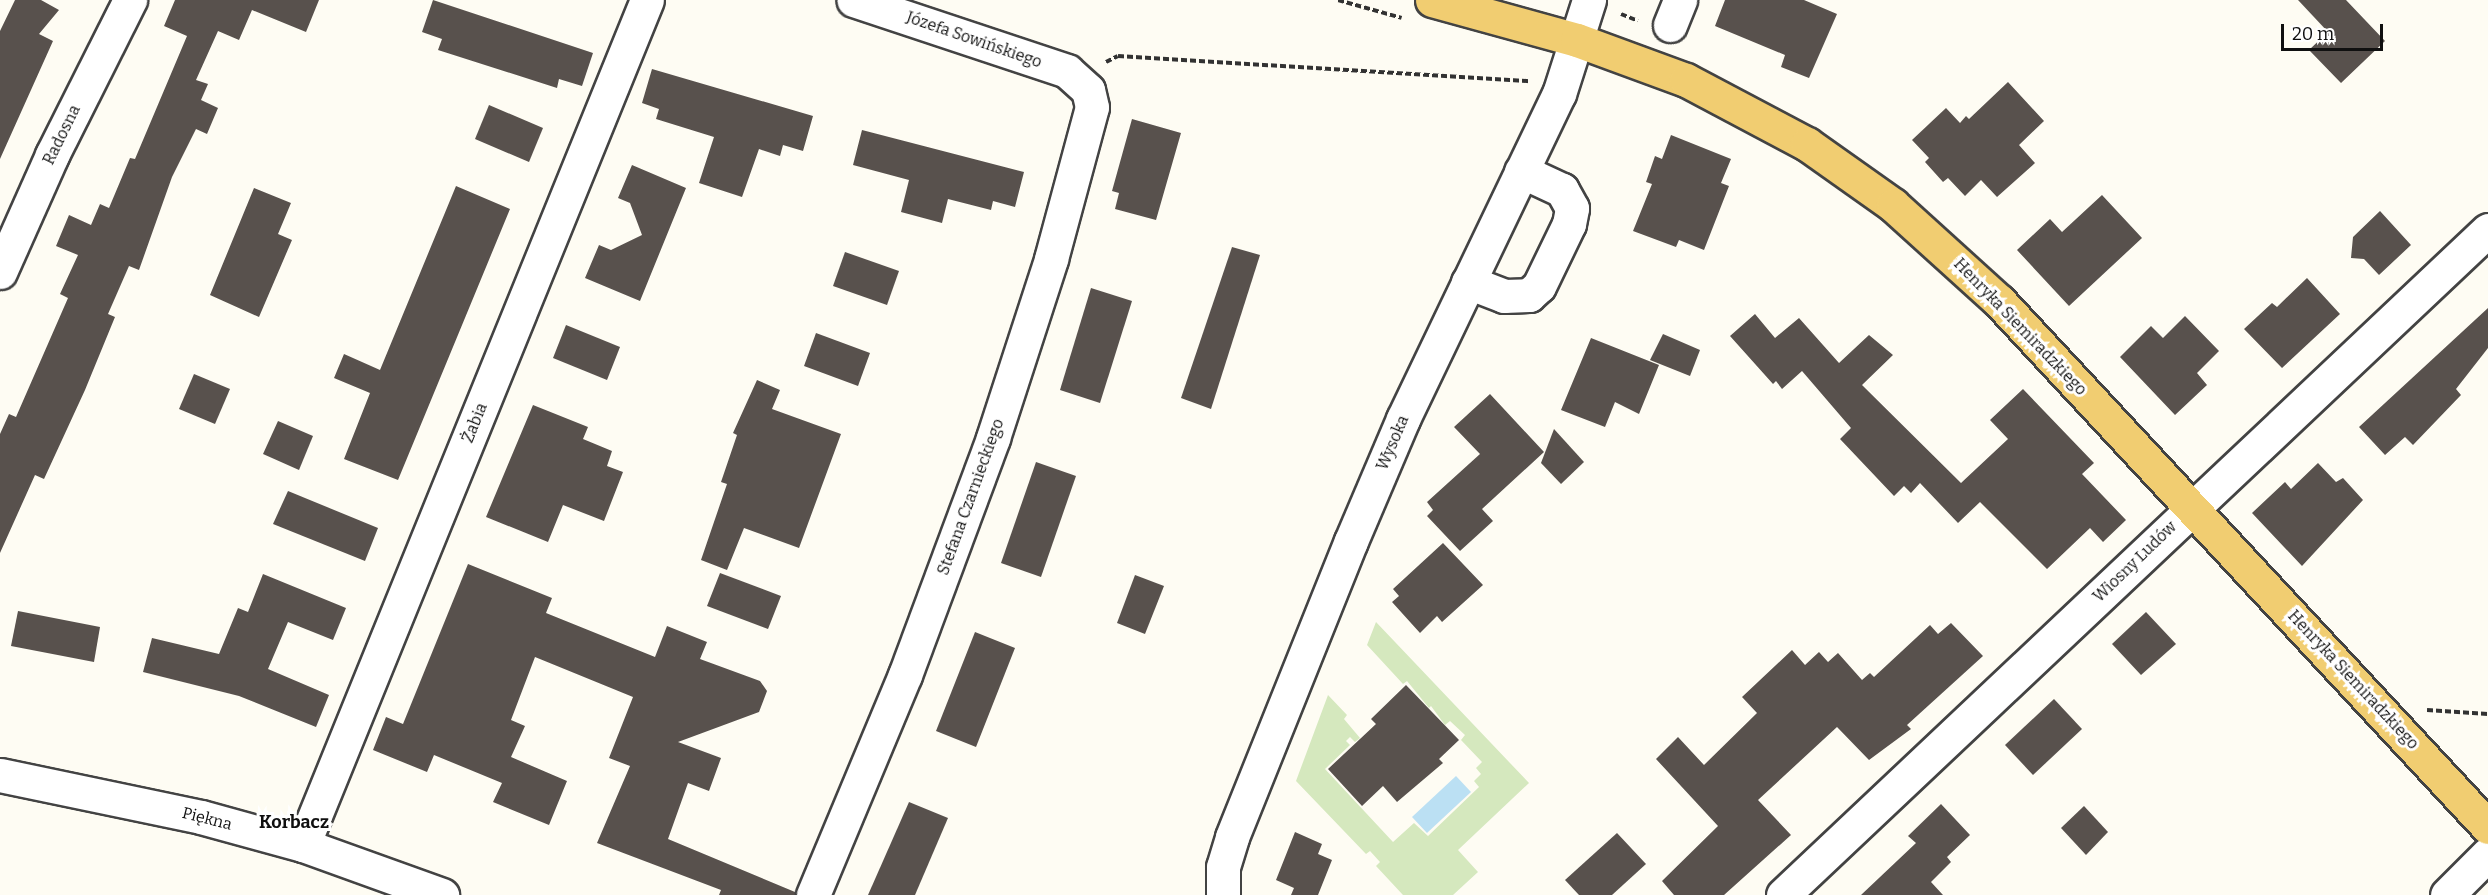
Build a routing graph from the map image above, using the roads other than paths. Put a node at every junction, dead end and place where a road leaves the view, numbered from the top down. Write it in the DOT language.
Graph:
graph roads {
  1 [pos="130,0"];
  2 [pos="647,0"];
  3 [pos="854,0"];
  4 [pos="1432,0"];
  5 [pos="1589,0"];
  6 [pos="1577,40"];
  7 [pos="1088,90"];
  8 [pos="1521,171"];
  9 [pos="2488,231"];
  10 [pos="0,272"];
  11 [pos="1468,282"];
  12 [pos="2191,507"];
  13 [pos="0,775"];
  14 [pos="2488,827"];
  15 [pos="303,845"];
  16 [pos="2488,854"];
  17 [pos="442,895"];
  18 [pos="813,895"];
  19 [pos="1223,895"];
  20 [pos="1783,895"];
  21 [pos="2447,895"];
  1 -- 10 [label="street, Radosna"];
  2 -- 15 [label="street, Żabia"];
  3 -- 7 [label="street, Józefa Sowińskiego"];
  4 -- 6 [label="main road, Henryka Siemiradzkiego"];
  5 -- 6 [label="street, Wysoka"];
  6 -- 8 [label="street, Wysoka"];
  6 -- 12 [label="main road, Henryka Siemiradzkiego"];
  7 -- 18 [label="street, Stefana Czarnieckiego"];
  8 -- 11 [label="street, Wysoka"];
  8 -- 11 [label="street"];
  9 -- 12 [label="street, Wiosny Ludów"];
  11 -- 19 [label="street, Wysoka"];
  12 -- 14 [label="main road, Henryka Siemiradzkiego"];
  12 -- 20 [label="street, Wiosny Ludów"];
  13 -- 15 [label="street, Piękna"];
  15 -- 17 [label="street, Piękna"];
  16 -- 21 [label="street"];
}
